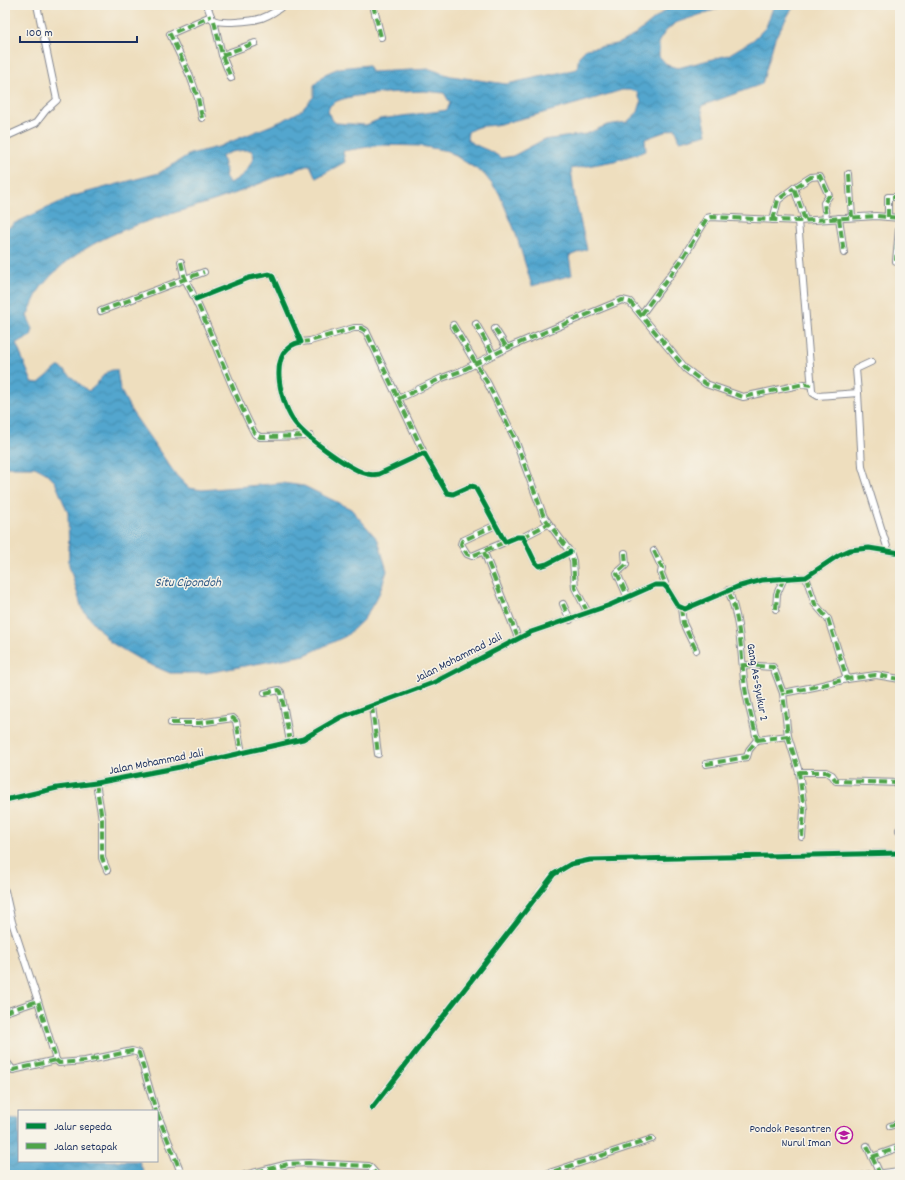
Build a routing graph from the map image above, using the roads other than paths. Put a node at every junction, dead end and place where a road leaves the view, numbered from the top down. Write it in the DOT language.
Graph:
graph roads {
  1 [pos="37,5"];
  2 [pos="207,5"];
  3 [pos="284,5"];
  4 [pos="373,5"];
  5 [pos="212,19"];
  6 [pos="381,37"];
  7 [pos="255,43"];
  8 [pos="222,55"];
  9 [pos="231,78"];
  10 [pos="202,118"];
  11 [pos="5,137"];
  12 [pos="849,174"];
  13 [pos="794,188"];
  14 [pos="900,197"];
  15 [pos="852,217"];
  16 [pos="888,217"];
  17 [pos="826,218"];
  18 [pos="839,218"];
  19 [pos="773,220"];
  20 [pos="801,221"];
  21 [pos="844,253"];
  22 [pos="896,261"];
  23 [pos="181,262"];
  24 [pos="204,272"];
  25 [pos="185,279"];
  26 [pos="196,300"];
  27 [pos="101,311"];
  28 [pos="641,315"];
  29 [pos="476,324"];
  30 [pos="453,325"];
  31 [pos="495,329"];
  32 [pos="301,342"];
  33 [pos="506,348"];
  34 [pos="493,354"];
  35 [pos="871,362"];
  36 [pos="475,364"];
  37 [pos="811,385"];
  38 [pos="858,393"];
  39 [pos="398,398"];
  40 [pos="310,436"];
  41 [pos="424,452"];
  42 [pos="548,524"];
  43 [pos="496,525"];
  44 [pos="523,537"];
  45 [pos="505,542"];
  46 [pos="888,550"];
  47 [pos="654,551"];
  48 [pos="484,552"];
  49 [pos="570,552"];
  50 [pos="625,553"];
  51 [pos="900,553"];
  52 [pos="806,577"];
  53 [pos="784,578"];
  54 [pos="667,588"];
  55 [pos="728,590"];
  56 [pos="628,598"];
  57 [pos="563,604"];
  58 [pos="681,608"];
  59 [pos="776,609"];
  60 [pos="588,613"];
  61 [pos="570,620"];
  62 [pos="518,638"];
  63 [pos="696,650"];
  64 [pos="744,665"];
  65 [pos="847,679"];
  66 [pos="900,679"];
  67 [pos="265,693"];
  68 [pos="783,693"];
  69 [pos="372,706"];
  70 [pos="171,723"];
  71 [pos="788,736"];
  72 [pos="757,740"];
  73 [pos="290,742"];
  74 [pos="242,753"];
  75 [pos="378,754"];
  76 [pos="706,764"];
  77 [pos="799,772"];
  78 [pos="900,782"];
  79 [pos="96,783"];
  80 [pos="5,800"];
  81 [pos="802,838"];
  82 [pos="900,853"];
  83 [pos="107,870"];
  84 [pos="5,891"];
  85 [pos="8,922"];
  86 [pos="38,1001"];
  87 [pos="5,1012"];
  88 [pos="5,1060"];
  89 [pos="56,1060"];
  90 [pos="372,1108"];
  91 [pos="156,1110"];
  92 [pos="158,1115"];
  93 [pos="900,1123"];
  94 [pos="890,1126"];
  95 [pos="652,1139"];
  96 [pos="867,1146"];
  97 [pos="900,1146"];
  98 [pos="872,1157"];
  99 [pos="900,1171"];
  100 [pos="879,1172"];
  101 [pos="550,1174"];
  102 [pos="182,1175"];
  103 [pos="245,1175"];
  104 [pos="377,1175"];
  105 [pos="543,1175"];
  106 [pos="865,1175"];
  1 -- 11 [label="street"];
  2 -- 5 [label="street"];
  3 -- 5 [label="street"];
  4 -- 6 [label="street"];
  5 -- 8 [label="street"];
  5 -- 10 [label="street"];
  7 -- 8 [label="street"];
  8 -- 9 [label="street"];
  12 -- 15 [label="street"];
  13 -- 17 [label="street"];
  13 -- 19 [label="street"];
  13 -- 20 [label="street"];
  14 -- 16 [label="street"];
  15 -- 16 [label="street"];
  15 -- 18 [label="street"];
  16 -- 22 [label="street"];
  17 -- 18 [label="street"];
  17 -- 20 [label="street"];
  18 -- 21 [label="street"];
  19 -- 20 [label="street"];
  19 -- 28 [label="street"];
  20 -- 37 [label="street"];
  23 -- 25 [label="street"];
  24 -- 25 [label="street"];
  25 -- 26 [label="street"];
  25 -- 27 [label="street"];
  26 -- 32 [label="street"];
  26 -- 40 [label="street"];
  28 -- 33 [label="street"];
  28 -- 37 [label="street"];
  29 -- 34 [label="street"];
  30 -- 36 [label="street"];
  31 -- 33 [label="street"];
  32 -- 39 [label="street"];
  32 -- 40 [label="street"];
  33 -- 34 [label="street"];
  34 -- 36 [label="street"];
  35 -- 38 [label="street"];
  36 -- 39 [label="street"];
  36 -- 42 [label="street"];
  37 -- 38 [label="street"];
  38 -- 46 [label="street"];
  39 -- 41 [label="street"];
  40 -- 41 [label="street"];
  41 -- 43 [label="street"];
  42 -- 44 [label="street"];
  42 -- 49 [label="street"];
  43 -- 45 [label="street"];
  43 -- 48 [label="street"];
  44 -- 45 [label="street"];
  44 -- 49 [label="street"];
  45 -- 48 [label="street"];
  46 -- 51 [label="street"];
  46 -- 52 [label="street"];
  47 -- 54 [label="street"];
  48 -- 62 [label="street"];
  49 -- 60 [label="street"];
  50 -- 56 [label="street"];
  52 -- 53 [label="street"];
  52 -- 65 [label="street"];
  53 -- 55 [label="street"];
  53 -- 59 [label="street"];
  54 -- 56 [label="street, Jalan Mohammad Jali"];
  54 -- 58 [label="street"];
  55 -- 58 [label="street"];
  55 -- 64 [label="street, Gang As-Syukur 2"];
  56 -- 60 [label="street, Jalan Mohammad Jali"];
  57 -- 61 [label="street"];
  58 -- 63 [label="street"];
  60 -- 61 [label="street, Jalan Mohammad Jali"];
  61 -- 62 [label="street, Jalan Mohammad Jali"];
  62 -- 69 [label="street, Jalan Mohammad Jali"];
  64 -- 68 [label="street"];
  64 -- 72 [label="street, Gang As-Syukur 2"];
  65 -- 66 [label="street"];
  65 -- 68 [label="street"];
  67 -- 73 [label="street"];
  68 -- 71 [label="street"];
  69 -- 73 [label="street, Jalan Mohammad Jali"];
  69 -- 75 [label="street"];
  70 -- 74 [label="street"];
  71 -- 72 [label="street"];
  71 -- 77 [label="street"];
  72 -- 76 [label="street, Gang As-Syukur 2"];
  73 -- 74 [label="street, Jalan Mohammad Jali"];
  74 -- 79 [label="street, Jalan Mohammad Jali"];
  77 -- 78 [label="street"];
  77 -- 81 [label="street"];
  79 -- 80 [label="street, Jalan Mohammad Jali"];
  79 -- 83 [label="street"];
  82 -- 90 [label="street"];
  84 -- 85 [label="street"];
  85 -- 86 [label="street"];
  86 -- 87 [label="street"];
  86 -- 89 [label="street"];
  88 -- 89 [label="street"];
  89 -- 91 [label="street"];
  92 -- 102 [label="street"];
  93 -- 94 [label="street"];
  95 -- 101 [label="street"];
  96 -- 98 [label="street"];
  97 -- 98 [label="street"];
  98 -- 100 [label="street"];
  99 -- 100 [label="street"];
  100 -- 106 [label="street"];
  101 -- 105 [label="street"];
  103 -- 104 [label="street"];
}
